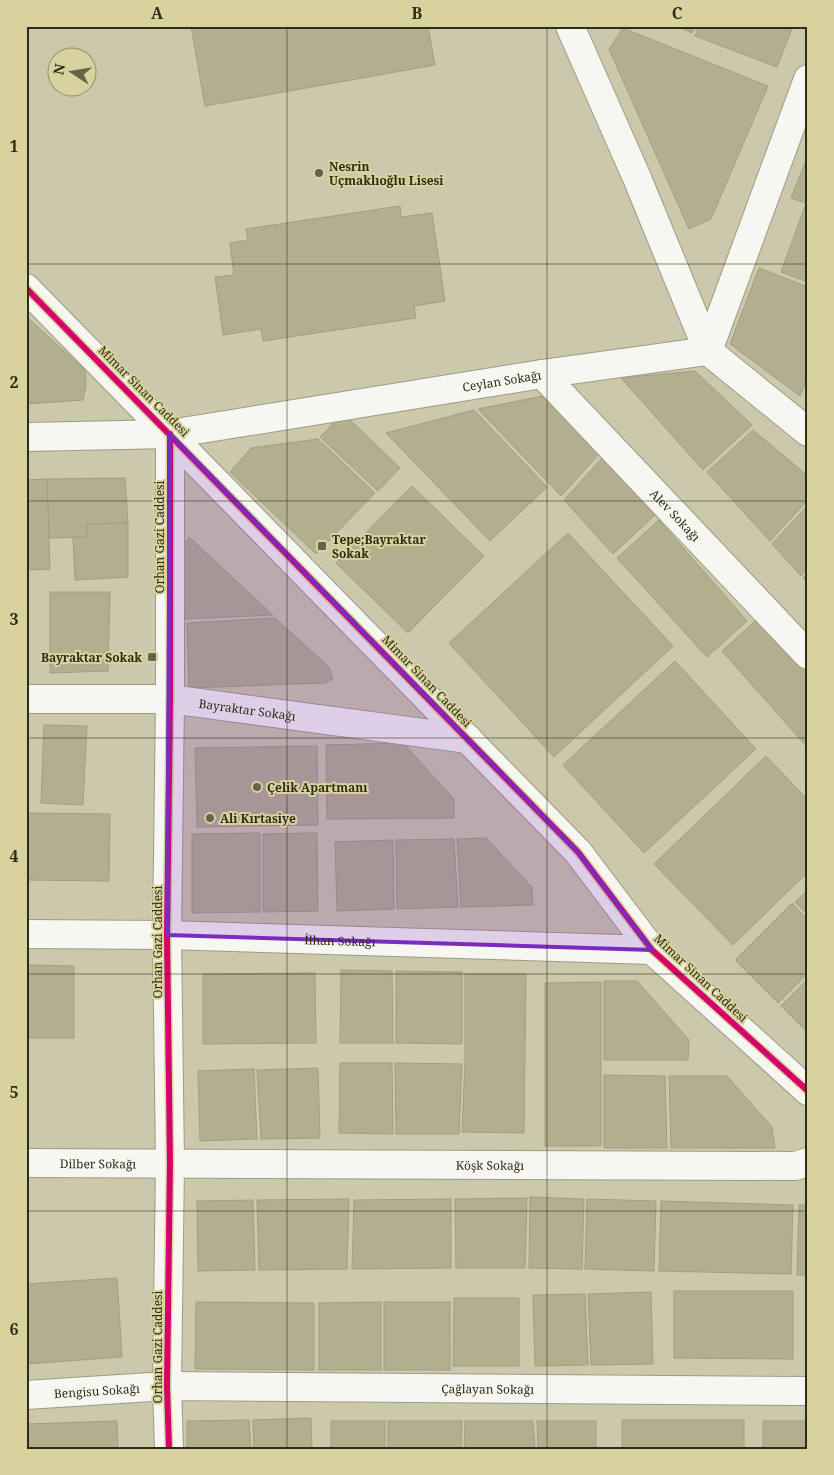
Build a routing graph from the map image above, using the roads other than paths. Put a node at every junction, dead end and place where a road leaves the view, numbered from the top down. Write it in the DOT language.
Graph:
graph roads {
  1 [pos="570,26"];
  2 [pos="808,78"];
  3 [pos="26,288"];
  4 [pos="708,352"];
  5 [pos="542,374"];
  6 [pos="808,432"];
  7 [pos="170,434"];
  8 [pos="26,438"];
  9 [pos="808,656"];
  10 [pos="26,699"];
  11 [pos="170,699"];
  12 [pos="468,739"];
  13 [pos="26,934"];
  14 [pos="167,935"];
  15 [pos="652,950"];
  16 [pos="808,1091"];
  17 [pos="808,1162"];
  18 [pos="26,1163"];
  19 [pos="170,1163"];
  20 [pos="168,1386"];
  21 [pos="808,1391"];
  22 [pos="26,1395"];
  23 [pos="169,1449"];
  1 -- 4 [label="street"];
  2 -- 4 [label="street"];
  3 -- 7 [label="street, Mimar Sinan Caddesi"];
  4 -- 5 [label="street, Ceylan Sokağı"];
  4 -- 6 [label="street"];
  5 -- 7 [label="street, Ceylan Sokağı"];
  5 -- 9 [label="street, Alev Sokağı"];
  7 -- 8 [label="street, Ceylan Sokağı"];
  7 -- 11 [label="street, Orhan Gazi Caddesi"];
  7 -- 12 [label="street, Mimar Sinan Caddesi"];
  10 -- 11 [label="street, Bayraktar Sokağı"];
  11 -- 12 [label="street, Bayraktar Sokağı"];
  11 -- 14 [label="street, Orhan Gazi Caddesi"];
  12 -- 15 [label="street, Mimar Sinan Caddesi"];
  13 -- 14 [label="street, İlhan Sokağı"];
  14 -- 15 [label="street, İlhan Sokağı"];
  14 -- 19 [label="street, Orhan Gazi Caddesi"];
  15 -- 16 [label="street, Mimar Sinan Caddesi"];
  17 -- 19 [label="street, Köşk Sokağı"];
  18 -- 19 [label="street, Dilber Sokağı"];
  19 -- 20 [label="street, Orhan Gazi Caddesi"];
  20 -- 21 [label="street, Çağlayan Sokağı"];
  20 -- 22 [label="street, Bengisu Sokağı"];
  20 -- 23 [label="street, Orhan Gazi Caddesi"];
}
